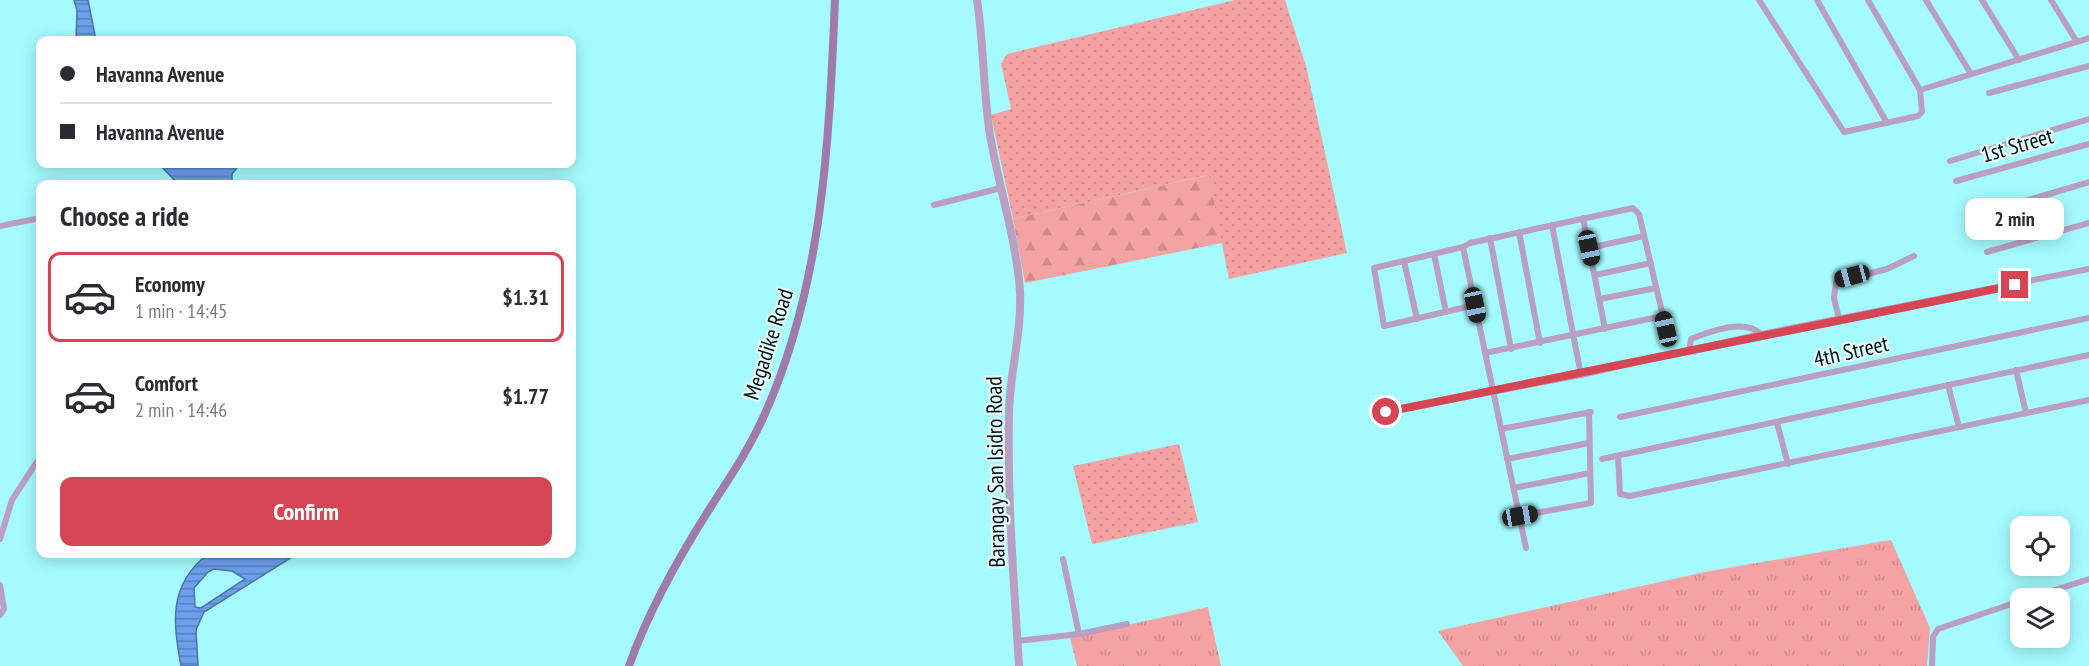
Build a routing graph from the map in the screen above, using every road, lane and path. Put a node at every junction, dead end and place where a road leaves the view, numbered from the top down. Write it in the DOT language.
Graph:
graph roads {
  1 [pos="835,0"];
  2 [pos="977,0"];
  3 [pos="1759,0"];
  4 [pos="1817,0"];
  5 [pos="1868,0"];
  6 [pos="1926,0"];
  7 [pos="1982,0"];
  8 [pos="2062,0"];
  9 [pos="2053,2"];
  10 [pos="2089,38"];
  11 [pos="2077,42"];
  12 [pos="2019,60"];
  13 [pos="2089,66"];
  14 [pos="1971,74"];
  15 [pos="1920,90"];
  16 [pos="1989,93"];
  17 [pos="2089,119"];
  18 [pos="1887,123"];
  19 [pos="2089,144"];
  20 [pos="1950,161"];
  21 [pos="1956,181"];
  22 [pos="2089,182"];
  23 [pos="1001,188"];
  24 [pos="934,205"];
  25 [pos="1975,216"];
  26 [pos="1583,218"];
  27 [pos="36,219"];
  28 [pos="2089,223"];
  29 [pos="1552,225"];
  30 [pos="0,226"];
  31 [pos="1520,232"];
  32 [pos="1644,236"];
  33 [pos="1490,238"];
  34 [pos="1463,247"];
  35 [pos="1589,248"];
  36 [pos="1987,252"];
  37 [pos="1434,254"];
  38 [pos="1914,256"];
  39 [pos="1404,261"];
  40 [pos="1651,263"];
  41 [pos="2089,269"];
  42 [pos="1595,275"];
  43 [pos="1656,288"];
  44 [pos="1600,299"];
  45 [pos="1475,305"];
  46 [pos="1446,312"];
  47 [pos="1663,316"];
  48 [pos="2089,318"];
  49 [pos="1417,319"];
  50 [pos="1839,319"];
  51 [pos="1605,329"];
  52 [pos="1666,329"];
  53 [pos="1761,334"];
  54 [pos="1573,335"];
  55 [pos="1540,343"];
  56 [pos="1511,349"];
  57 [pos="1689,352"];
  58 [pos="1485,354"];
  59 [pos="2089,355"];
  60 [pos="2016,370"];
  61 [pos="1581,375"];
  62 [pos="1948,385"];
  63 [pos="1492,392"];
  64 [pos="2089,400"];
  65 [pos="1386,412"];
  66 [pos="2026,413"];
  67 [pos="1620,417"];
  68 [pos="1777,423"];
  69 [pos="1959,427"];
  70 [pos="1501,429"];
  71 [pos="1589,442"];
  72 [pos="1618,456"];
  73 [pos="1507,459"];
  74 [pos="1602,459"];
  75 [pos="36,463"];
  76 [pos="1788,464"];
  77 [pos="1590,473"];
  78 [pos="1514,488"];
  79 [pos="1520,516"];
  80 [pos="0,539"];
  81 [pos="1526,548"];
  82 [pos="1063,559"];
  83 [pos="2089,579"];
  84 [pos="0,585"];
  85 [pos="2061,588"];
  86 [pos="2010,605"];
  87 [pos="0,615"];
  88 [pos="1127,624"];
  89 [pos="1079,634"];
  90 [pos="1017,641"];
  91 [pos="629,666"];
  92 [pos="1018,666"];
  93 [pos="1932,666"];
  1 -- 91 [label="main road, Megadike Road"];
  2 -- 23 [label="street, Barangay San Isidro Road"];
  3 -- 18 [label="street"];
  4 -- 18 [label="street"];
  5 -- 15 [label="street"];
  6 -- 14 [label="street"];
  7 -- 12 [label="street"];
  8 -- 9 [label="street"];
  9 -- 11 [label="street"];
  10 -- 11 [label="street"];
  11 -- 12 [label="street"];
  12 -- 14 [label="street"];
  13 -- 16 [label="street"];
  14 -- 15 [label="street"];
  15 -- 18 [label="street"];
  17 -- 20 [label="street"];
  19 -- 21 [label="street, 1st Street"];
  22 -- 25 [label="street"];
  23 -- 24 [label="street"];
  23 -- 90 [label="street, Barangay San Isidro Road"];
  26 -- 29 [label="street"];
  26 -- 32 [label="street"];
  26 -- 35 [label="street"];
  27 -- 30 [label="street"];
  28 -- 36 [label="street"];
  29 -- 31 [label="street"];
  29 -- 54 [label="street"];
  31 -- 33 [label="street"];
  31 -- 55 [label="street"];
  32 -- 35 [label="street"];
  32 -- 40 [label="street"];
  33 -- 34 [label="street"];
  33 -- 56 [label="street"];
  34 -- 37 [label="street"];
  34 -- 45 [label="street"];
  35 -- 42 [label="street"];
  37 -- 39 [label="street"];
  37 -- 46 [label="street"];
  38 -- 50 [label="street"];
  39 -- 49 [label="street"];
  39 -- 49 [label="street"];
  40 -- 42 [label="street"];
  40 -- 43 [label="street"];
  41 -- 50 [label="street"];
  42 -- 44 [label="street"];
  43 -- 44 [label="street"];
  43 -- 47 [label="street"];
  44 -- 51 [label="street"];
  45 -- 46 [label="street"];
  45 -- 58 [label="street"];
  46 -- 49 [label="street"];
  47 -- 51 [label="street"];
  47 -- 52 [label="street"];
  48 -- 67 [label="street, 4th Street"];
  50 -- 53 [label="street"];
  51 -- 54 [label="street"];
  53 -- 57 [label="street"];
  53 -- 57 [label="street"];
  54 -- 55 [label="street"];
  54 -- 61 [label="street"];
  55 -- 56 [label="street"];
  56 -- 58 [label="street"];
  57 -- 61 [label="street"];
  58 -- 63 [label="street"];
  59 -- 60 [label="street"];
  60 -- 62 [label="street"];
  60 -- 66 [label="street"];
  61 -- 63 [label="street"];
  62 -- 68 [label="street"];
  62 -- 69 [label="street"];
  63 -- 65 [label="street"];
  63 -- 70 [label="street"];
  64 -- 66 [label="street"];
  66 -- 69 [label="street"];
  68 -- 72 [label="street"];
  68 -- 76 [label="street"];
  69 -- 76 [label="street"];
  70 -- 71 [label="street"];
  70 -- 73 [label="street"];
  71 -- 73 [label="street"];
  71 -- 77 [label="street"];
  72 -- 74 [label="street"];
  72 -- 76 [label="street"];
  73 -- 78 [label="street"];
  75 -- 80 [label="street"];
  77 -- 78 [label="street"];
  77 -- 79 [label="street"];
  78 -- 79 [label="street"];
  79 -- 81 [label="street"];
  82 -- 89 [label="street"];
  83 -- 85 [label="street"];
  84 -- 87 [label="street"];
  86 -- 93 [label="street"];
  88 -- 89 [label="street"];
  89 -- 90 [label="street"];
  90 -- 92 [label="street, Barangay San Isidro Road"];
}
